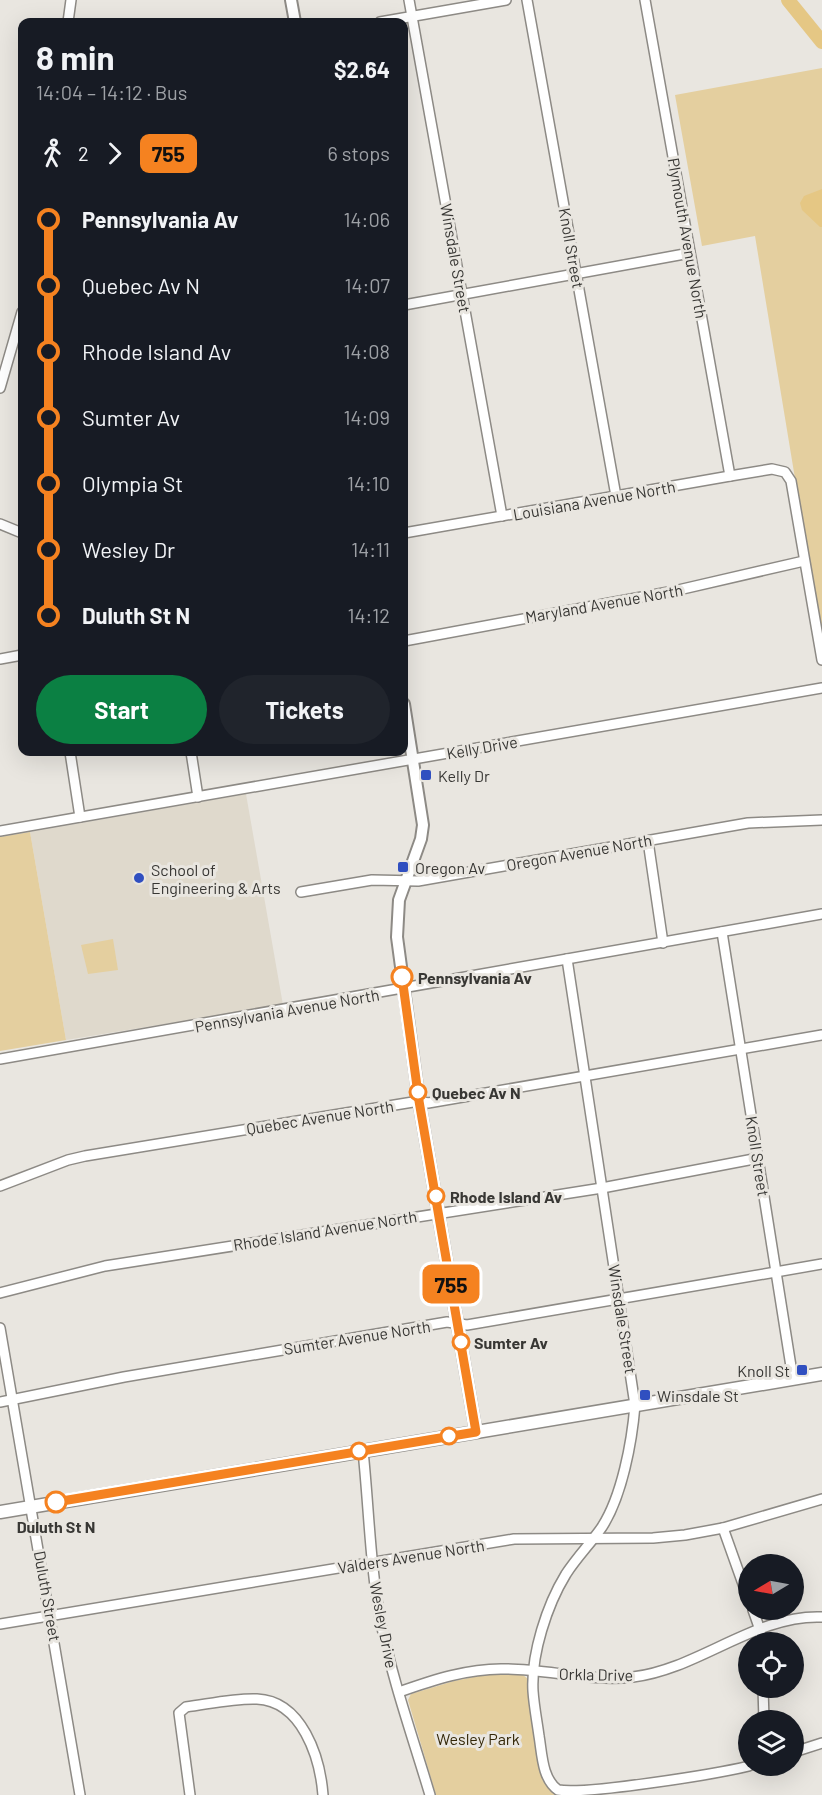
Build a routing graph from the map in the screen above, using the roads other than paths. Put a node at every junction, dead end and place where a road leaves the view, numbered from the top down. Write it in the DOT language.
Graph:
graph roads {
  1 [pos="71,0"];
  2 [pos="291,0"];
  3 [pos="409,0"];
  4 [pos="506,0"];
  5 [pos="527,0"];
  6 [pos="645,0"];
  7 [pos="412,17"];
  8 [pos="69,18"];
  9 [pos="294,18"];
  10 [pos="406,18"];
  11 [pos="690,253"];
  12 [pos="576,274"];
  13 [pos="462,294"];
  14 [pos="408,304"];
  15 [pos="18,326"];
  16 [pos="0,388"];
  17 [pos="730,476"];
  18 [pos="616,496"];
  19 [pos="502,516"];
  20 [pos="0,524"];
  21 [pos="18,531"];
  22 [pos="408,532"];
  23 [pos="804,561"];
  24 [pos="408,639"];
  25 [pos="18,656"];
  26 [pos="0,659"];
  27 [pos="822,660"];
  28 [pos="822,688"];
  29 [pos="408,728"];
  30 [pos="70,756"];
  31 [pos="192,756"];
  32 [pos="413,759"];
  33 [pos="198,797"];
  34 [pos="80,817"];
  35 [pos="822,820"];
  36 [pos="0,831"];
  37 [pos="648,841"];
  38 [pos="406,880"];
  39 [pos="301,892"];
  40 [pos="822,914"];
  41 [pos="722,932"];
  42 [pos="663,943"];
  43 [pos="567,959"];
  44 [pos="403,990"];
  45 [pos="822,1035"];
  46 [pos="741,1049"];
  47 [pos="0,1059"];
  48 [pos="585,1076"];
  49 [pos="419,1101"];
  50 [pos="759,1158"];
  51 [pos="0,1186"];
  52 [pos="602,1188"];
  53 [pos="438,1212"];
  54 [pos="822,1264"];
  55 [pos="775,1272"];
  56 [pos="0,1293"];
  57 [pos="620,1299"];
  58 [pos="458,1324"];
  59 [pos="0,1328"];
  60 [pos="822,1374"];
  61 [pos="793,1379"];
  62 [pos="13,1400"];
  63 [pos="0,1402"];
  64 [pos="635,1406"];
  65 [pos="476,1432"];
  66 [pos="363,1451"];
  67 [pos="822,1499"];
  68 [pos="32,1506"];
  69 [pos="0,1512"];
  70 [pos="723,1528"];
  71 [pos="592,1539"];
  72 [pos="372,1562"];
  73 [pos="738,1570"];
  74 [pos="51,1615"];
  75 [pos="822,1617"];
  76 [pos="756,1620"];
  77 [pos="0,1624"];
  78 [pos="760,1630"];
  79 [pos="534,1671"];
  80 [pos="399,1692"];
  81 [pos="822,1743"];
  82 [pos="804,1749"];
  83 [pos="738,1769"];
  84 [pos="566,1794"];
  85 [pos="80,1795"];
  86 [pos="190,1795"];
  87 [pos="323,1795"];
  88 [pos="430,1795"];
  1 -- 8 [label="street"];
  2 -- 9 [label="street"];
  3 -- 7 [label="street, Winsdale Street"];
  4 -- 7 [label="street"];
  5 -- 12 [label="street, Knoll Street"];
  6 -- 11 [label="street, Plymouth Avenue North"];
  7 -- 10 [label="street"];
  7 -- 13 [label="street, Winsdale Street"];
  11 -- 12 [label="street"];
  11 -- 17 [label="street, Plymouth Avenue North"];
  12 -- 13 [label="street"];
  12 -- 18 [label="street, Knoll Street"];
  13 -- 14 [label="street"];
  13 -- 19 [label="street, Winsdale Street"];
  15 -- 16 [label="street"];
  17 -- 18 [label="street, Louisiana Avenue North"];
  17 -- 23 [label="street, Louisiana Avenue North"];
  18 -- 19 [label="street, Louisiana Avenue North"];
  19 -- 22 [label="street, Louisiana Avenue North"];
  20 -- 21 [label="street"];
  23 -- 24 [label="street, Maryland Avenue North"];
  23 -- 27 [label="street"];
  25 -- 26 [label="street"];
  28 -- 32 [label="street, Kelly Drive"];
  29 -- 32 [label="street"];
  30 -- 34 [label="street"];
  31 -- 33 [label="street"];
  32 -- 33 [label="street, Kelly Drive"];
  32 -- 38 [label="street"];
  33 -- 34 [label="street, Kelly Drive"];
  34 -- 36 [label="street, Kelly Drive"];
  35 -- 37 [label="street, Oregon Avenue North"];
  37 -- 38 [label="street, Oregon Avenue North"];
  37 -- 42 [label="street"];
  38 -- 39 [label="street, Oregon Avenue North"];
  38 -- 44 [label="street"];
  40 -- 41 [label="street, Pennsylvania Avenue North"];
  41 -- 42 [label="street, Pennsylvania Avenue North"];
  41 -- 46 [label="street, Knoll Street"];
  42 -- 43 [label="street, Pennsylvania Avenue North"];
  43 -- 44 [label="street, Pennsylvania Avenue North"];
  43 -- 48 [label="street, Winsdale Street"];
  44 -- 47 [label="street, Pennsylvania Avenue North"];
  44 -- 49 [label="street"];
  45 -- 46 [label="street, Quebec Avenue North"];
  46 -- 48 [label="street, Quebec Avenue North"];
  46 -- 50 [label="street, Knoll Street"];
  48 -- 49 [label="street, Quebec Avenue North"];
  48 -- 52 [label="street, Winsdale Street"];
  49 -- 51 [label="street, Quebec Avenue North"];
  49 -- 53 [label="street"];
  50 -- 52 [label="street, Rhode Island Avenue North"];
  50 -- 55 [label="street, Knoll Street"];
  52 -- 53 [label="street, Rhode Island Avenue North"];
  52 -- 57 [label="street, Winsdale Street"];
  53 -- 56 [label="street, Rhode Island Avenue North"];
  53 -- 58 [label="street"];
  54 -- 55 [label="street, Sumter Avenue North"];
  55 -- 57 [label="street, Sumter Avenue North"];
  55 -- 61 [label="street, Knoll Street"];
  57 -- 58 [label="street, Sumter Avenue North"];
  57 -- 64 [label="street, Winsdale Street"];
  58 -- 62 [label="street, Sumter Avenue North"];
  58 -- 65 [label="street"];
  59 -- 62 [label="street, Duluth Street"];
  60 -- 61 [label="main road"];
  61 -- 64 [label="main road"];
  62 -- 63 [label="street, Sumter Avenue North"];
  62 -- 68 [label="street, Duluth Street"];
  64 -- 65 [label="main road"];
  64 -- 71 [label="street, Winsdale Street"];
  65 -- 66 [label="main road"];
  66 -- 68 [label="main road"];
  66 -- 72 [label="street, Wesley Drive"];
  67 -- 70 [label="street, Valders Avenue North"];
  68 -- 69 [label="main road"];
  68 -- 74 [label="street, Duluth Street"];
  70 -- 71 [label="street, Valders Avenue North"];
  70 -- 73 [label="street"];
  71 -- 72 [label="street, Valders Avenue North"];
  71 -- 79 [label="street, Winsdale Street"];
  72 -- 74 [label="street, Valders Avenue North"];
  72 -- 80 [label="street, Wesley Drive"];
  74 -- 77 [label="street, Valders Avenue North"];
  74 -- 85 [label="street, Duluth Street"];
  75 -- 78 [label="street, Orkla Drive"];
  76 -- 78 [label="street"];
  78 -- 79 [label="street, Orkla Drive"];
  79 -- 80 [label="street, Orkla Drive"];
  79 -- 84 [label="street, Winsdale Street"];
  80 -- 88 [label="street, Wesley Drive"];
  81 -- 82 [label="street"];
  83 -- 84 [label="street"];
  86 -- 87 [label="street"];
}
